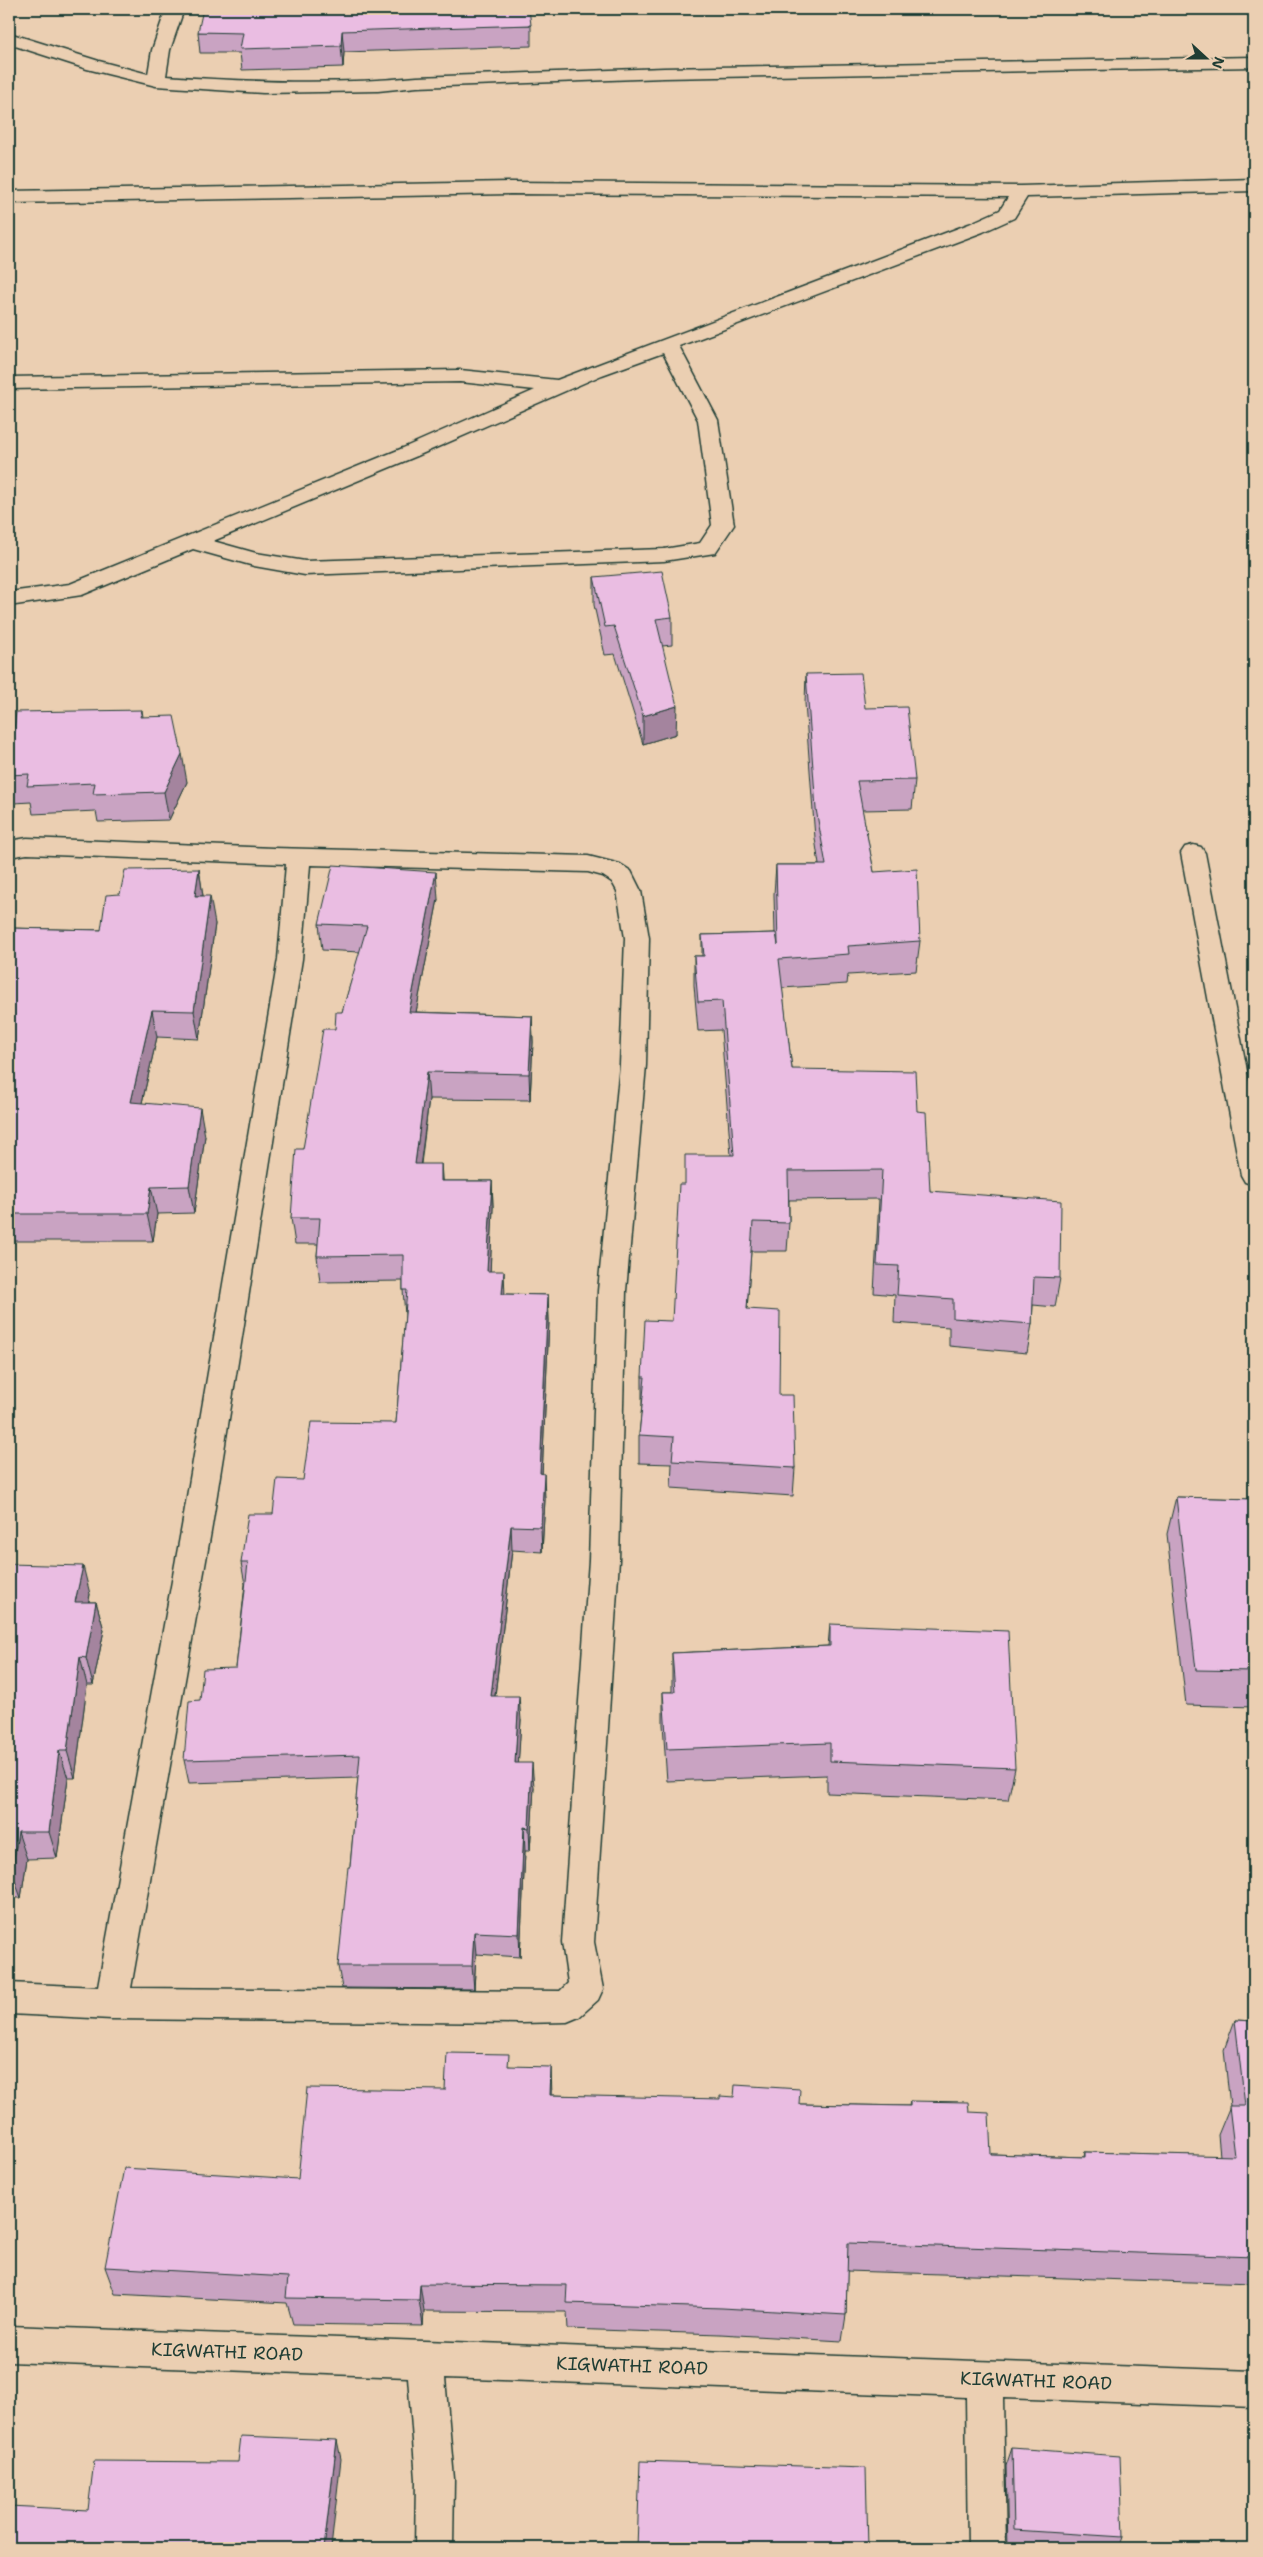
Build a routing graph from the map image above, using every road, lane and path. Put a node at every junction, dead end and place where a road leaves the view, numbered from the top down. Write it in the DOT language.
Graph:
graph roads {
  1 [pos="175,9"];
  2 [pos="9,38"];
  3 [pos="1254,62"];
  4 [pos="156,81"];
  5 [pos="1254,185"];
  6 [pos="1021,192"];
  7 [pos="9,197"];
  8 [pos="668,344"];
  9 [pos="9,383"];
  10 [pos="560,386"];
  11 [pos="193,542"];
  12 [pos="9,599"];
  13 [pos="9,849"];
  14 [pos="1193,853"];
  15 [pos="299,857"];
  16 [pos="1254,1175"];
  17 [pos="9,1999"];
  18 [pos="112,2003"];
  19 [pos="9,2344"];
  20 [pos="425,2359"];
  21 [pos="984,2379"];
  22 [pos="1254,2389"];
  23 [pos="434,2548"];
  24 [pos="987,2548"];
  1 -- 4 [label="street"];
  2 -- 4 [label="street"];
  3 -- 4 [label="street"];
  5 -- 6 [label="street"];
  6 -- 7 [label="street"];
  6 -- 8 [label="street"];
  8 -- 10 [label="street"];
  8 -- 11 [label="street"];
  9 -- 10 [label="street"];
  10 -- 11 [label="street"];
  11 -- 12 [label="street"];
  13 -- 15 [label="street"];
  14 -- 16 [label="street"];
  15 -- 18 [label="street"];
  15 -- 18 [label="street"];
  17 -- 18 [label="street"];
  19 -- 20 [label="street, KIGWATHI ROAD"];
  20 -- 21 [label="street, KIGWATHI ROAD"];
  20 -- 23 [label="street"];
  21 -- 22 [label="street, KIGWATHI ROAD"];
  21 -- 24 [label="street"];
}
